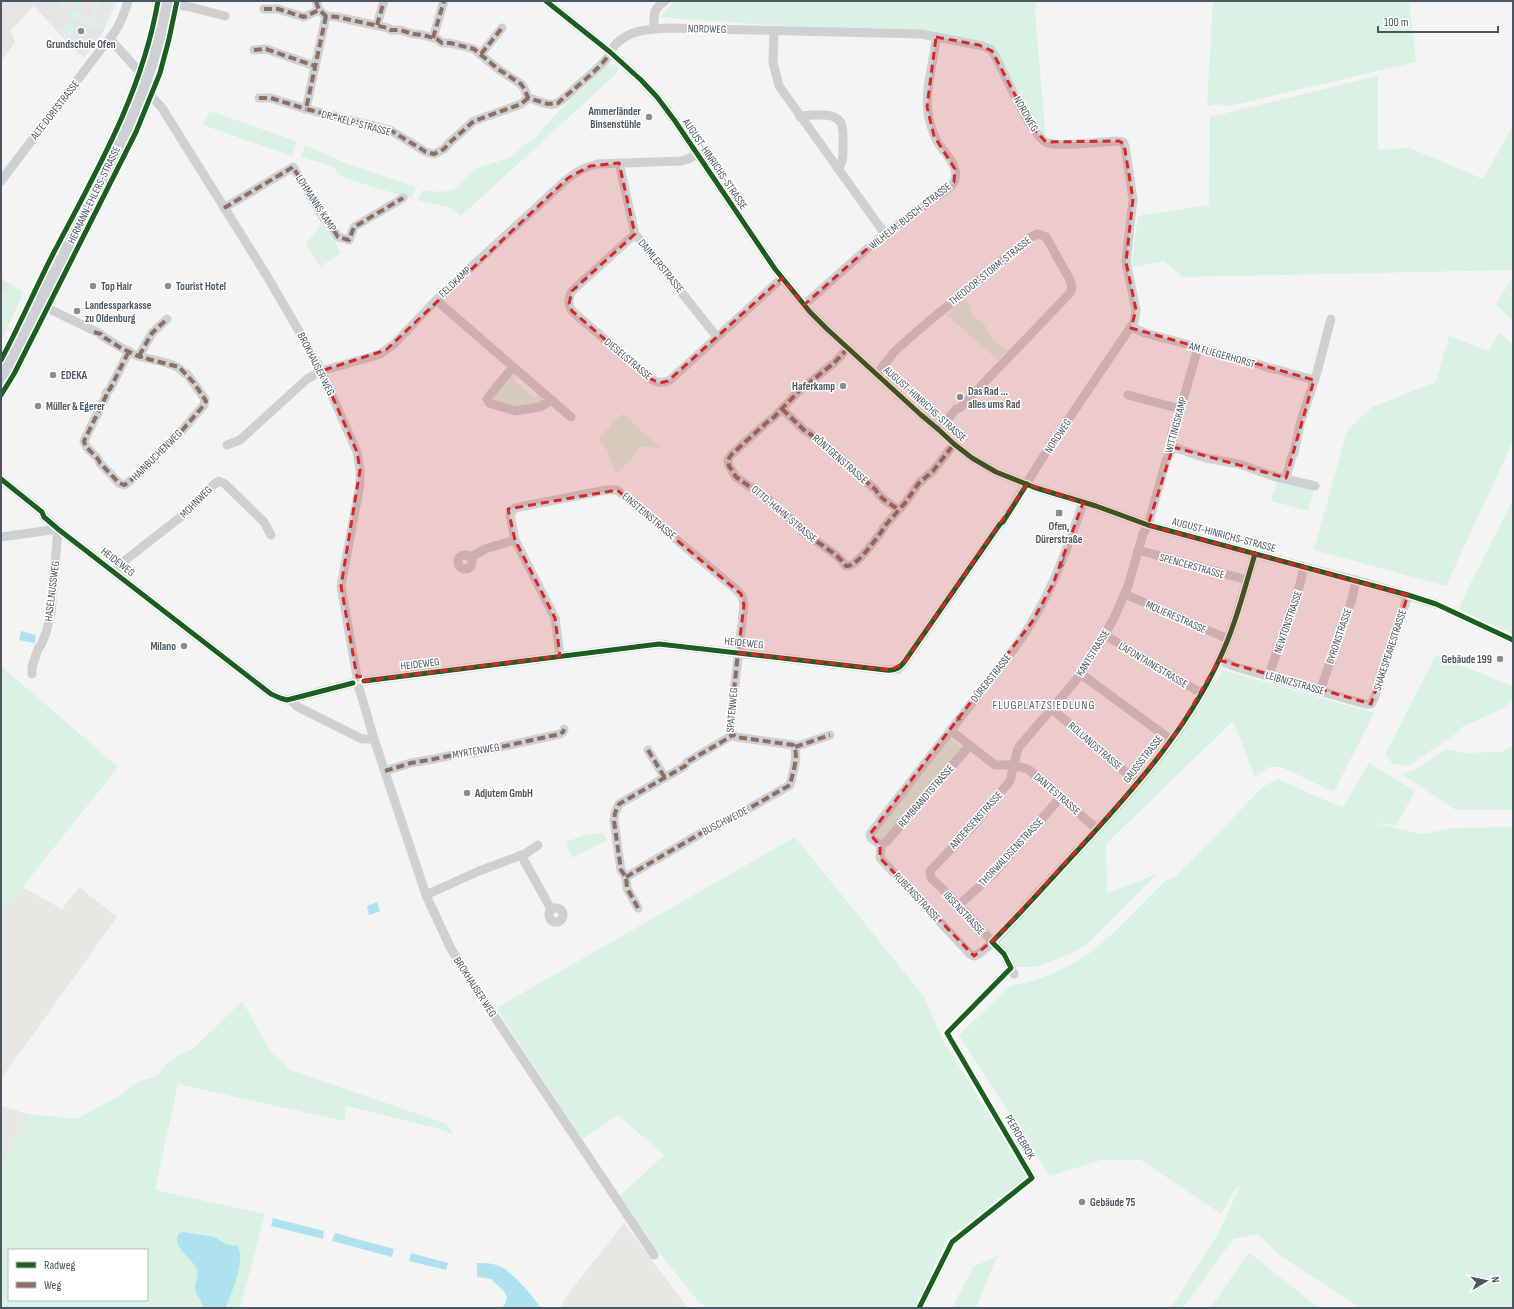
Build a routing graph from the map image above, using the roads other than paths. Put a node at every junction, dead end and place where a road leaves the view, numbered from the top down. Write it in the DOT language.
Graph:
graph roads {
  1 [pos="128,1"];
  2 [pos="384,1"];
  3 [pos="444,1"];
  4 [pos="546,1"];
  5 [pos="665,1"];
  6 [pos="166,2"];
  7 [pos="318,5"];
  8 [pos="264,9"];
  9 [pos="225,16"];
  10 [pos="326,16"];
  11 [pos="377,25"];
  12 [pos="502,28"];
  13 [pos="654,29"];
  14 [pos="774,31"];
  15 [pos="936,37"];
  16 [pos="433,38"];
  17 [pos="111,40"];
  18 [pos="254,50"];
  19 [pos="610,52"];
  20 [pos="481,54"];
  21 [pos="315,66"];
  22 [pos="149,73"];
  23 [pos="142,92"];
  24 [pos="259,98"];
  25 [pos="528,98"];
  26 [pos="306,109"];
  27 [pos="800,117"];
  28 [pos="697,154"];
  29 [pos="619,163"];
  30 [pos="838,169"];
  31 [pos="1,181"];
  32 [pos="403,198"];
  33 [pos="224,208"];
  34 [pos="635,234"];
  35 [pos="885,234"];
  36 [pos="782,278"];
  37 [pos="436,300"];
  38 [pos="39,304"];
  39 [pos="804,305"];
  40 [pos="167,319"];
  41 [pos="1331,319"];
  42 [pos="1131,327"];
  43 [pos="718,337"];
  44 [pos="848,348"];
  45 [pos="1198,348"];
  46 [pos="129,351"];
  47 [pos="139,356"];
  48 [pos="513,367"];
  49 [pos="321,372"];
  50 [pos="877,374"];
  51 [pos="1,378"];
  52 [pos="1314,380"];
  53 [pos="1128,395"];
  54 [pos="552,400"];
  55 [pos="782,409"];
  56 [pos="1180,409"];
  57 [pos="571,417"];
  58 [pos="939,430"];
  59 [pos="954,444"];
  60 [pos="227,445"];
  61 [pos="1173,447"];
  62 [pos="1286,478"];
  63 [pos="1,479"];
  64 [pos="1027,484"];
  65 [pos="1315,486"];
  66 [pos="1083,503"];
  67 [pos="899,510"];
  68 [pos="1148,525"];
  69 [pos="58,528"];
  70 [pos="271,535"];
  71 [pos="1,537"];
  72 [pos="516,540"];
  73 [pos="1138,550"];
  74 [pos="1255,554"];
  75 [pos="471,557"];
  76 [pos="1304,567"];
  77 [pos="115,572"];
  78 [pos="1247,580"];
  79 [pos="1356,580"];
  80 [pos="1125,594"];
  81 [pos="1408,595"];
  82 [pos="1436,604"];
  83 [pos="1105,635"];
  84 [pos="1228,640"];
  85 [pos="738,652"];
  86 [pos="560,656"];
  87 [pos="1219,660"];
  88 [pos="32,674"];
  89 [pos="1081,674"];
  90 [pos="1269,676"];
  91 [pos="358,682"];
  92 [pos="1320,691"];
  93 [pos="1202,693"];
  94 [pos="290,699"];
  95 [pos="1371,704"];
  96 [pos="1052,710"];
  97 [pos="564,729"];
  98 [pos="950,730"];
  99 [pos="732,734"];
  100 [pos="830,735"];
  101 [pos="374,739"];
  102 [pos="1171,740"];
  103 [pos="970,745"];
  104 [pos="795,747"];
  105 [pos="648,750"];
  106 [pos="1013,765"];
  107 [pos="385,771"];
  108 [pos="664,778"];
  109 [pos="1138,783"];
  110 [pos="1061,797"];
  111 [pos="1097,829"];
  112 [pos="538,845"];
  113 [pos="880,845"];
  114 [pos="521,855"];
  115 [pos="930,871"];
  116 [pos="626,877"];
  117 [pos="426,895"];
  118 [pos="959,905"];
  119 [pos="638,908"];
  120 [pos="551,909"];
  121 [pos="992,942"];
  122 [pos="974,956"];
  123 [pos="1014,974"];
  124 [pos="654,1255"];
  1 -- 17 [label="street, ALTE DORFSTRASSE"];
  2 -- 11 [label="street"];
  3 -- 16 [label="street"];
  4 -- 19 [label="street, AUGUST-HINRICHS-STRASSE"];
  5 -- 13 [label="street"];
  6 -- 9 [label="street, HERMANN-EHLERS-STRASSE"];
  6 -- 22 [label="street, HERMANN-EHLERS-STRASSE"];
  7 -- 8 [label="street"];
  7 -- 10 [label="street"];
  10 -- 11 [label="street"];
  10 -- 21 [label="street"];
  11 -- 16 [label="street"];
  12 -- 20 [label="street"];
  13 -- 14 [label="street, NORDWEG"];
  13 -- 19 [label="street, NORDWEG"];
  14 -- 15 [label="street, NORDWEG"];
  14 -- 27 [label="street"];
  15 -- 35 [label="street, WILHELM-BUSCH-STRASSE"];
  15 -- 42 [label="street, NORDWEG"];
  16 -- 20 [label="street"];
  17 -- 22 [label="street"];
  17 -- 31 [label="street, ALTE DORFSTRASSE"];
  18 -- 21 [label="street"];
  19 -- 25 [label="street, NORDWEG"];
  19 -- 28 [label="street, AUGUST-HINRICHS-STRASSE"];
  20 -- 25 [label="street"];
  21 -- 26 [label="street"];
  22 -- 23 [label="street, HERMANN-EHLERS-STRASSE"];
  23 -- 33 [label="street, BROKHAUSER WEG"];
  23 -- 38 [label="street, HERMANN-EHLERS-STRASSE"];
  24 -- 26 [label="street, DR.-KELP-STRASSE"];
  25 -- 26 [label="street, DR.-KELP-STRASSE"];
  27 -- 30 [label="street"];
  27 -- 30 [label="street"];
  28 -- 29 [label="street, FELDKAMP"];
  28 -- 36 [label="street, AUGUST-HINRICHS-STRASSE"];
  29 -- 34 [label="street, DAIMLERSTRASSE"];
  29 -- 37 [label="street, FELDKAMP"];
  30 -- 35 [label="street"];
  32 -- 33 [label="street, LOHMANNS KAMP"];
  33 -- 49 [label="street, BROKHAUSER WEG"];
  34 -- 43 [label="street, DAIMLERSTRASSE"];
  34 -- 43 [label="street, DIESELSTRASSE"];
  35 -- 39 [label="street, WILHELM-BUSCH-STRASSE"];
  36 -- 39 [label="street, AUGUST-HINRICHS-STRASSE"];
  36 -- 43 [label="street, DIESELSTRASSE"];
  37 -- 48 [label="street"];
  37 -- 49 [label="street, FELDKAMP"];
  38 -- 46 [label="street, HAINBUCHENWEG"];
  38 -- 51 [label="street, HERMANN-EHLERS-STRASSE"];
  39 -- 44 [label="street, AUGUST-HINRICHS-STRASSE"];
  40 -- 47 [label="street"];
  41 -- 52 [label="street"];
  42 -- 45 [label="street, AM FLIEGERHORST"];
  42 -- 64 [label="street, NORDWEG"];
  44 -- 50 [label="street, AUGUST-HINRICHS-STRASSE"];
  44 -- 55 [label="street, OTTO-HAHN-STRASSE"];
  45 -- 52 [label="street, AM FLIEGERHORST"];
  45 -- 56 [label="street, WITTINGSKAMP"];
  46 -- 47 [label="street, HAINBUCHENWEG"];
  46 -- 47 [label="street, HAINBUCHENWEG"];
  48 -- 54 [label="street"];
  48 -- 54 [label="street"];
  49 -- 60 [label="street, FELDKAMP"];
  49 -- 91 [label="street, BROKHAUSER WEG"];
  50 -- 58 [label="street, AUGUST-HINRICHS-STRASSE"];
  50 -- 58 [label="street, THEODOR-STORM-STRASSE"];
  52 -- 62 [label="street"];
  53 -- 56 [label="street"];
  54 -- 57 [label="street"];
  55 -- 67 [label="street, RÖNTGENSTRASSE"];
  55 -- 67 [label="street, OTTO-HAHN-STRASSE"];
  56 -- 61 [label="street, WITTINGSKAMP"];
  58 -- 59 [label="street, AUGUST-HINRICHS-STRASSE"];
  59 -- 64 [label="street, AUGUST-HINRICHS-STRASSE"];
  59 -- 67 [label="street, OTTO-HAHN-STRASSE"];
  61 -- 62 [label="street"];
  61 -- 68 [label="street, WITTINGSKAMP"];
  62 -- 65 [label="street"];
  63 -- 69 [label="street, HEIDEWEG"];
  64 -- 66 [label="street, AUGUST-HINRICHS-STRASSE"];
  64 -- 85 [label="street, HEIDEWEG"];
  66 -- 68 [label="street, AUGUST-HINRICHS-STRASSE"];
  66 -- 98 [label="street, DÜRERSTRASSE, one-way"];
  68 -- 73 [label="street, KANTSTRASSE"];
  68 -- 74 [label="street, AUGUST-HINRICHS-STRASSE"];
  69 -- 71 [label="street"];
  69 -- 77 [label="street, HEIDEWEG"];
  69 -- 88 [label="street, HASELNUSSWEG"];
  70 -- 77 [label="street, MOHNWEG"];
  72 -- 75 [label="street"];
  72 -- 85 [label="street, EINSTEINSTRASSE"];
  72 -- 86 [label="street, EINSTEINSTRASSE"];
  73 -- 78 [label="street, SPENCERSTRASSE"];
  73 -- 80 [label="street, KANTSTRASSE"];
  74 -- 76 [label="street, AUGUST-HINRICHS-STRASSE"];
  74 -- 78 [label="street, GAUSSSTRASSE"];
  76 -- 79 [label="street, AUGUST-HINRICHS-STRASSE"];
  76 -- 90 [label="street, NEWTONSTRASSE"];
  77 -- 94 [label="street, HEIDEWEG"];
  78 -- 84 [label="street, GAUSSSTRASSE"];
  79 -- 81 [label="street, AUGUST-HINRICHS-STRASSE"];
  79 -- 92 [label="street, BYRONSTRASSE"];
  80 -- 83 [label="street, KANTSTRASSE"];
  80 -- 84 [label="street, MOLIERESTRASSE"];
  81 -- 82 [label="street, AUGUST-HINRICHS-STRASSE"];
  81 -- 95 [label="street, SHAKESPEARESTRASSE"];
  83 -- 89 [label="street, KANTSTRASSE"];
  83 -- 93 [label="street, LAFONTAINESTRASSE"];
  84 -- 87 [label="street, GAUSSSTRASSE"];
  85 -- 86 [label="street, HEIDEWEG"];
  85 -- 99 [label="street, SPATENWEG"];
  86 -- 91 [label="street, HEIDEWEG"];
  87 -- 90 [label="street, LEIBNIZSTRASSE"];
  87 -- 93 [label="street, GAUSSSTRASSE"];
  89 -- 96 [label="street, KANTSTRASSE"];
  89 -- 102 [label="street"];
  90 -- 92 [label="street, LEIBNIZSTRASSE"];
  91 -- 94 [label="street, HEIDEWEG"];
  91 -- 101 [label="street, BROKHAUSER WEG"];
  92 -- 95 [label="street, LEIBNIZSTRASSE"];
  93 -- 102 [label="street, GAUSSSTRASSE"];
  94 -- 101 [label="street, HEIDEWEG"];
  96 -- 106 [label="street, KANTSTRASSE"];
  96 -- 109 [label="street, ROLLANDSTRASSE"];
  97 -- 107 [label="street, MYRTENWEG"];
  98 -- 103 [label="street, DANTESTRASSE"];
  98 -- 113 [label="street, DÜRERSTRASSE"];
  99 -- 104 [label="street"];
  99 -- 108 [label="street, SPATENWEG"];
  100 -- 104 [label="street"];
  101 -- 107 [label="street, BROKHAUSER WEG"];
  102 -- 109 [label="street, GAUSSSTRASSE"];
  103 -- 106 [label="street, DANTESTRASSE"];
  103 -- 113 [label="street, REMBRANDTSTRASSE"];
  104 -- 116 [label="street, BUSCHWEIDE"];
  105 -- 108 [label="street"];
  106 -- 110 [label="street, DANTESTRASSE"];
  106 -- 115 [label="street, ANDERSENSTRASSE"];
  107 -- 117 [label="street, BROKHAUSER WEG"];
  108 -- 116 [label="street, SPATENWEG"];
  109 -- 111 [label="street, GAUSSSTRASSE"];
  110 -- 111 [label="street, DANTESTRASSE"];
  110 -- 118 [label="street, THORWALDSENSTRASSE"];
  111 -- 121 [label="street, GAUSSSTRASSE"];
  112 -- 114 [label="street"];
  113 -- 122 [label="street, RUBENSSTRASSE"];
  114 -- 117 [label="street"];
  114 -- 120 [label="street"];
  115 -- 118 [label="street, IBSENSTRASSE"];
  116 -- 119 [label="street, SPATENWEG"];
  117 -- 124 [label="street, BROKHAUSER WEG"];
  118 -- 121 [label="street, IBSENSTRASSE"];
  121 -- 122 [label="street, GAUSSSTRASSE"];
  121 -- 123 [label="street, IBSENSTRASSE"];
}
